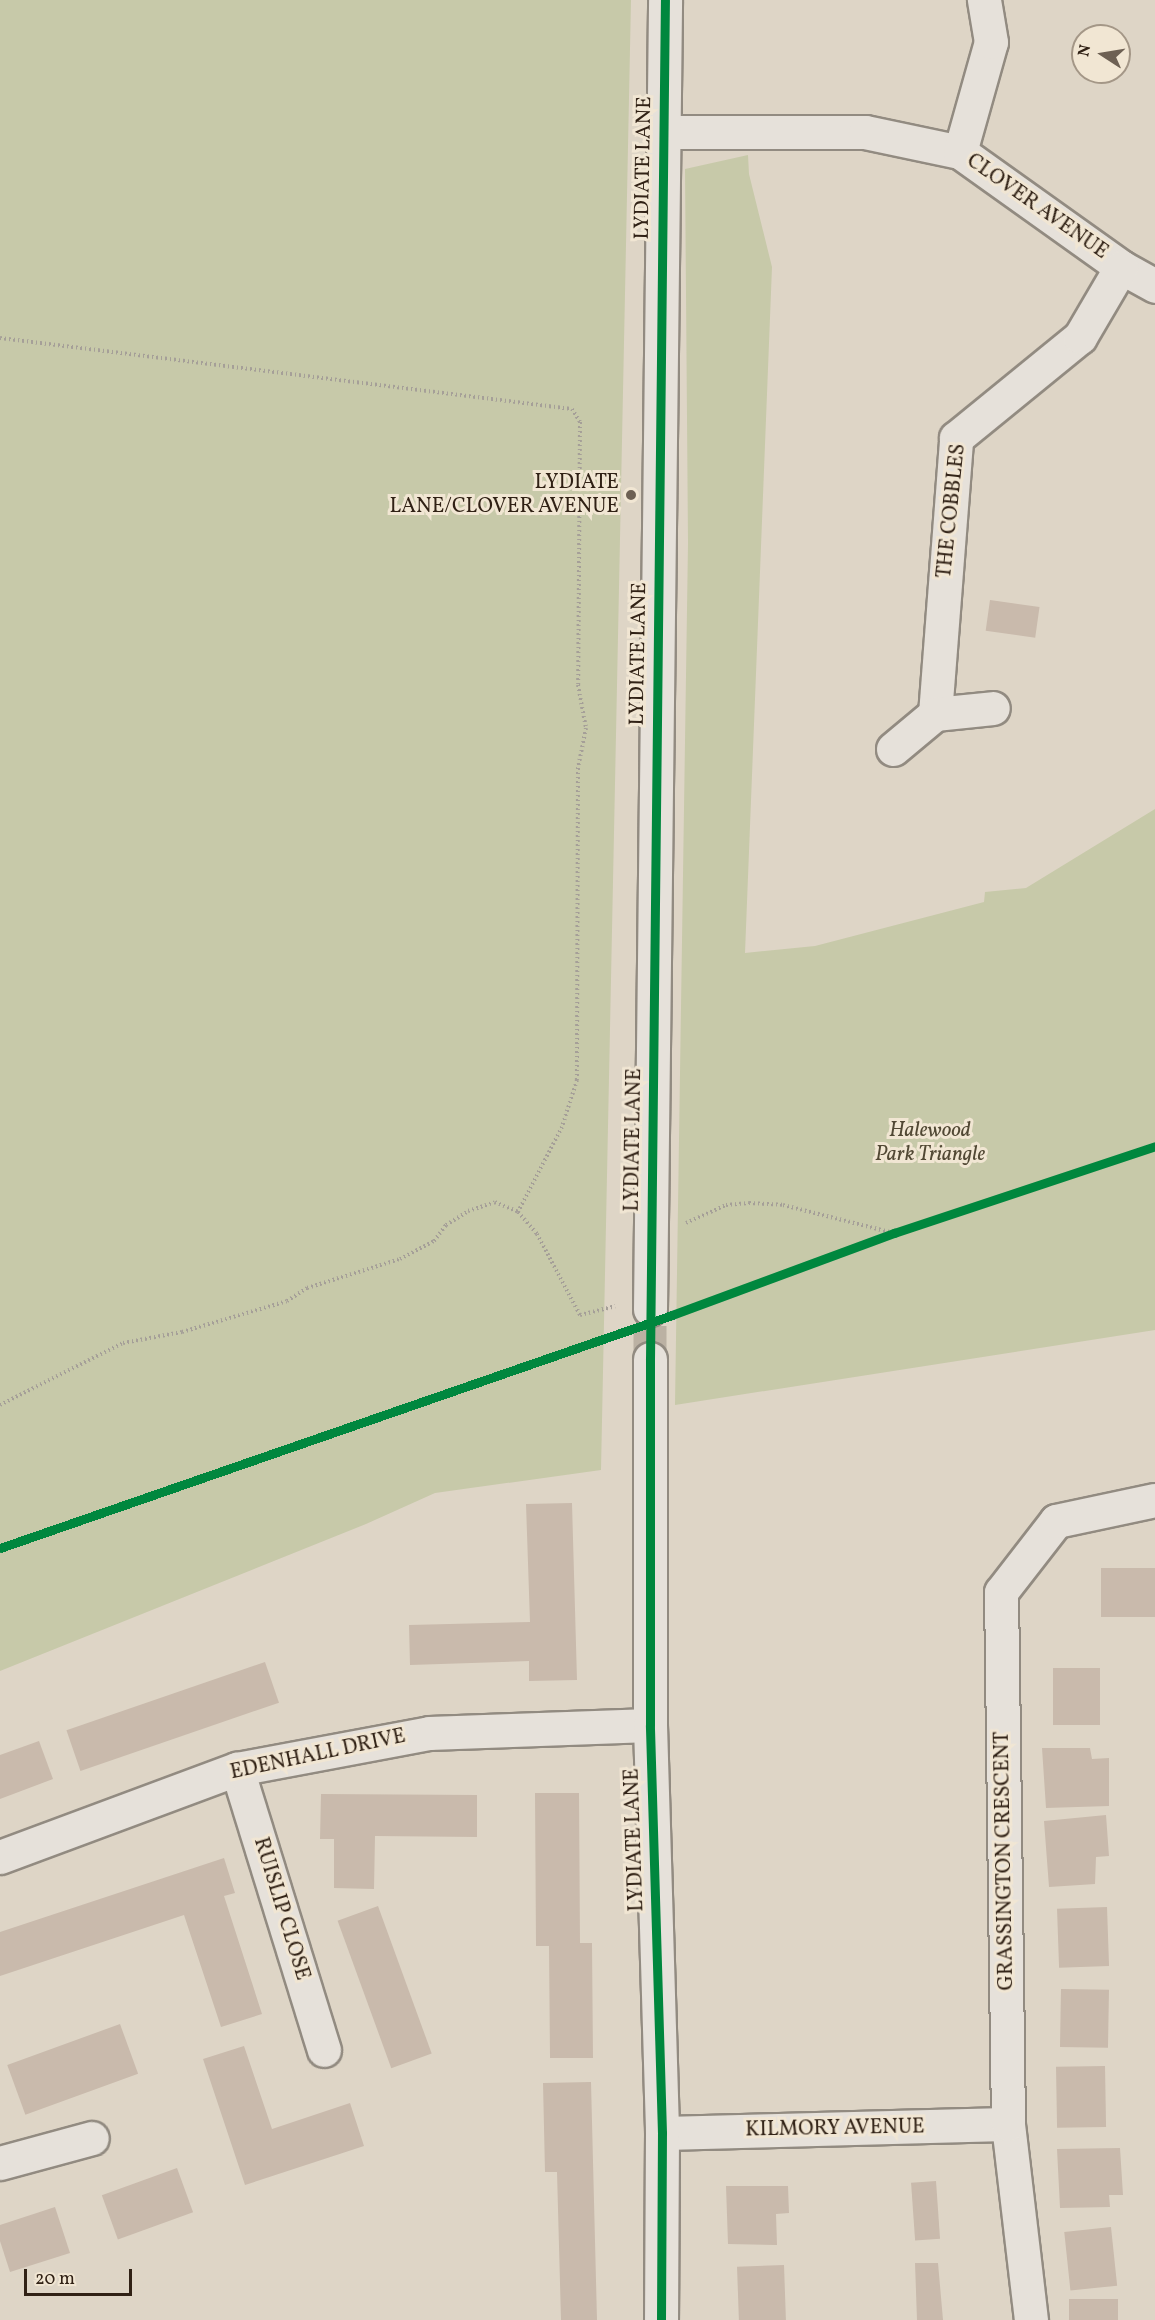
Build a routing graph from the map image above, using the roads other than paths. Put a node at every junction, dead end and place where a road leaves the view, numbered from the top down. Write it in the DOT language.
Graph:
graph roads {
  1 [pos="665,0"];
  2 [pos="984,0"];
  3 [pos="662,132"];
  4 [pos="960,152"];
  5 [pos="1121,267"];
  6 [pos="1155,286"];
  7 [pos="993,708"];
  8 [pos="935,714"];
  9 [pos="894,749"];
  10 [pos="651,1303"];
  11 [pos="650,1359"];
  12 [pos="1155,1500"];
  13 [pos="650,1725"];
  14 [pos="237,1768"];
  15 [pos="0,1857"];
  16 [pos="324,2050"];
  17 [pos="1008,2124"];
  18 [pos="662,2133"];
  19 [pos="92,2138"];
  20 [pos="0,2163"];
  21 [pos="661,2320"];
  22 [pos="1030,2320"];
  1 -- 3 [label="street, LYDIATE LANE"];
  2 -- 4 [label="street"];
  3 -- 4 [label="street, CLOVER AVENUE"];
  3 -- 10 [label="street, LYDIATE LANE"];
  4 -- 5 [label="street, CLOVER AVENUE"];
  5 -- 6 [label="street, CLOVER AVENUE"];
  5 -- 8 [label="street, THE COBBLES"];
  7 -- 8 [label="street"];
  8 -- 9 [label="street"];
  11 -- 13 [label="street, LYDIATE LANE"];
  12 -- 17 [label="street, GRASSINGTON CRESCENT"];
  13 -- 14 [label="street, EDENHALL DRIVE"];
  13 -- 18 [label="street, LYDIATE LANE"];
  14 -- 15 [label="street, EDENHALL DRIVE"];
  14 -- 16 [label="street, RUISLIP CLOSE"];
  17 -- 18 [label="street, KILMORY AVENUE"];
  17 -- 22 [label="street, GRASSINGTON CRESCENT"];
  18 -- 21 [label="street, LYDIATE LANE"];
  19 -- 20 [label="street"];
}
